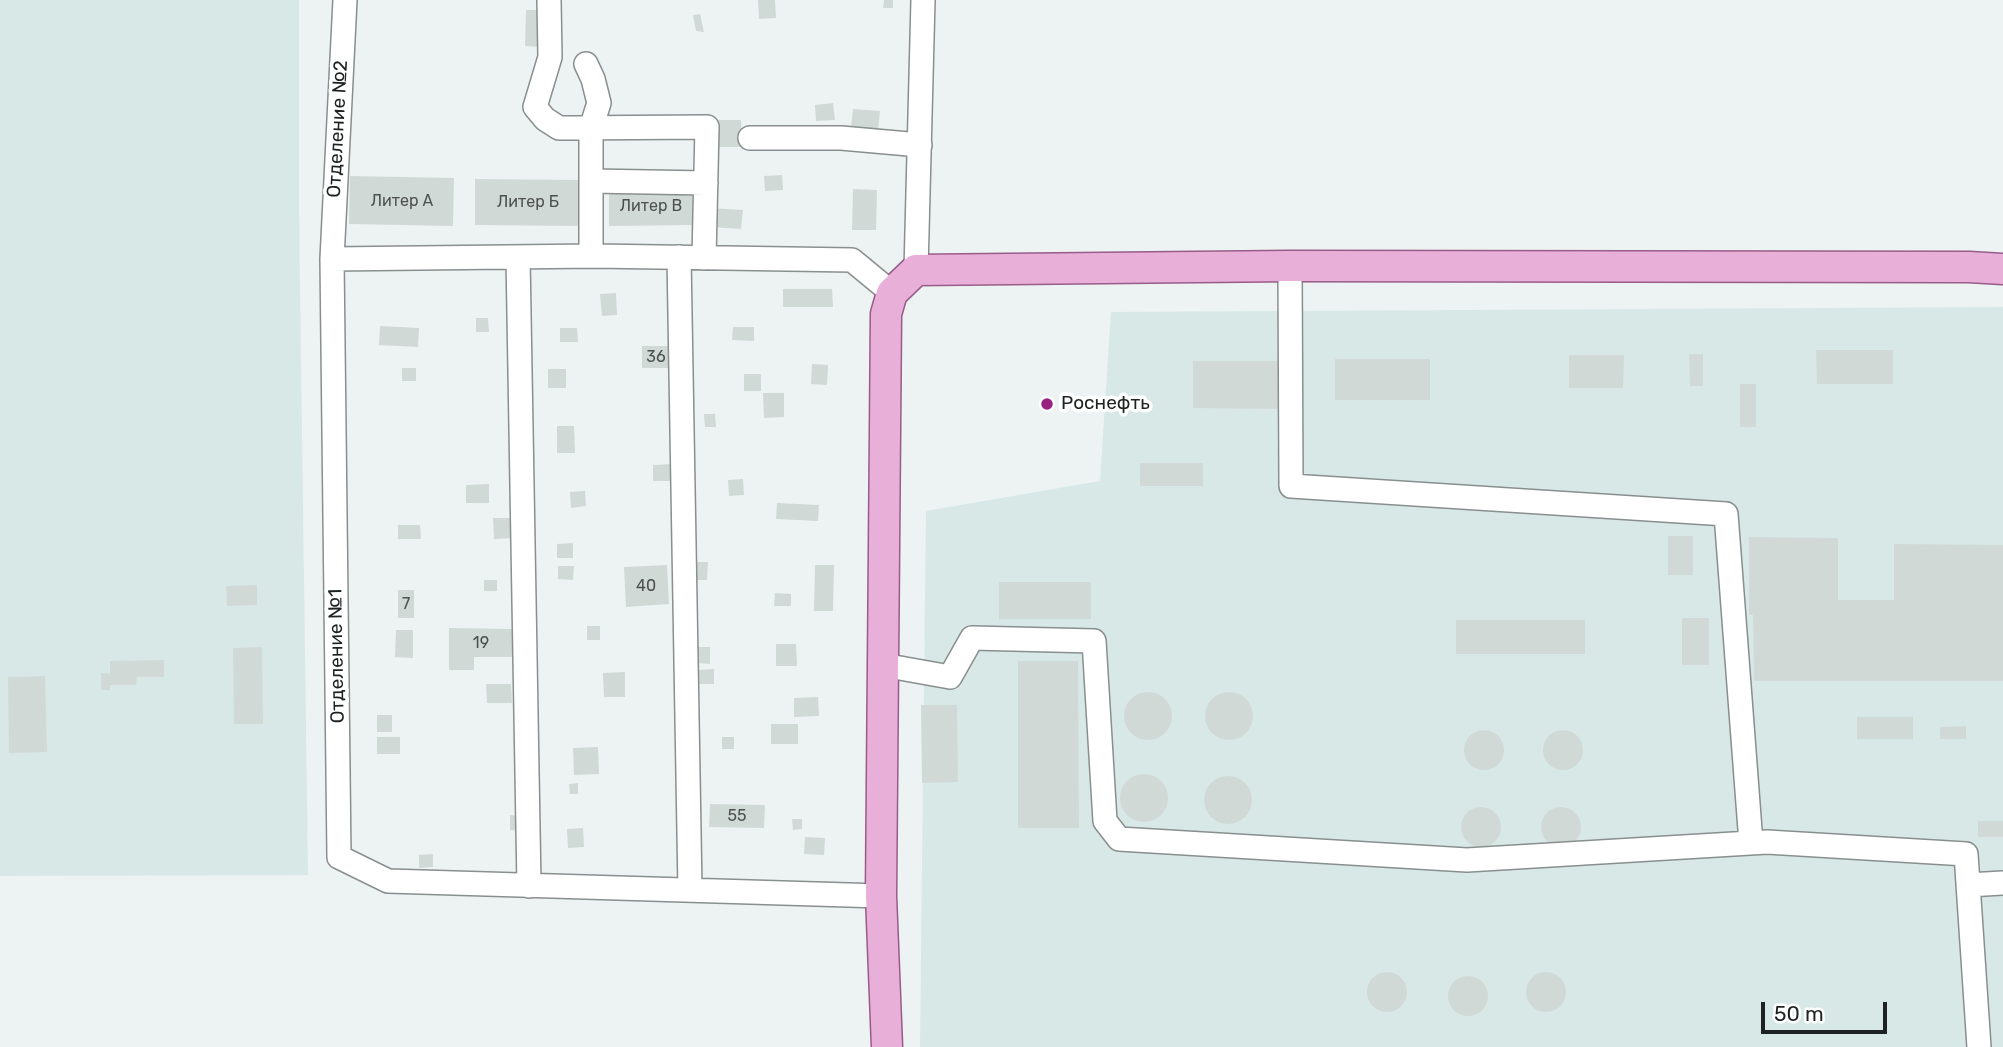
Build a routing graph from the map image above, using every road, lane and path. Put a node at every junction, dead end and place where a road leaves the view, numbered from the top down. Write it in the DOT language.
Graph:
graph roads {
  1 [pos="345,0"];
  2 [pos="550,0"];
  3 [pos="923,0"];
  4 [pos="586,64"];
  5 [pos="591,128"];
  6 [pos="750,138"];
  7 [pos="920,145"];
  8 [pos="591,181"];
  9 [pos="706,183"];
  10 [pos="591,256"];
  11 [pos="518,257"];
  12 [pos="679,257"];
  13 [pos="705,258"];
  14 [pos="332,259"];
  15 [pos="1290,266"];
  16 [pos="2003,269"];
  17 [pos="916,270"];
  18 [pos="892,293"];
  19 [pos="883,665"];
  20 [pos="1751,843"];
  21 [pos="2003,883"];
  22 [pos="1968,885"];
  23 [pos="528,886"];
  24 [pos="690,890"];
  25 [pos="881,895"];
  26 [pos="887,1047"];
  27 [pos="1979,1047"];
  1 -- 14 [label="street, Отделение №2"];
  2 -- 5 [label="street"];
  3 -- 7 [label="street"];
  4 -- 5 [label="street"];
  5 -- 8 [label="street"];
  5 -- 9 [label="street"];
  6 -- 7 [label="street"];
  7 -- 17 [label="street"];
  8 -- 9 [label="street"];
  8 -- 10 [label="street"];
  9 -- 13 [label="street"];
  10 -- 11 [label="street"];
  10 -- 12 [label="street"];
  11 -- 14 [label="street"];
  11 -- 23 [label="street"];
  12 -- 13 [label="street"];
  12 -- 24 [label="street"];
  13 -- 18 [label="street"];
  14 -- 23 [label="street, Отделение №1"];
  15 -- 16 [label="main road"];
  15 -- 17 [label="main road"];
  15 -- 20 [label="street"];
  17 -- 18 [label="main road"];
  18 -- 19 [label="main road"];
  19 -- 20 [label="street"];
  19 -- 25 [label="main road"];
  20 -- 22 [label="street"];
  21 -- 22 [label="street"];
  22 -- 27 [label="street"];
  23 -- 24 [label="street, Отделение №1"];
  24 -- 25 [label="street, Отделение №1"];
  25 -- 26 [label="main road"];
}
